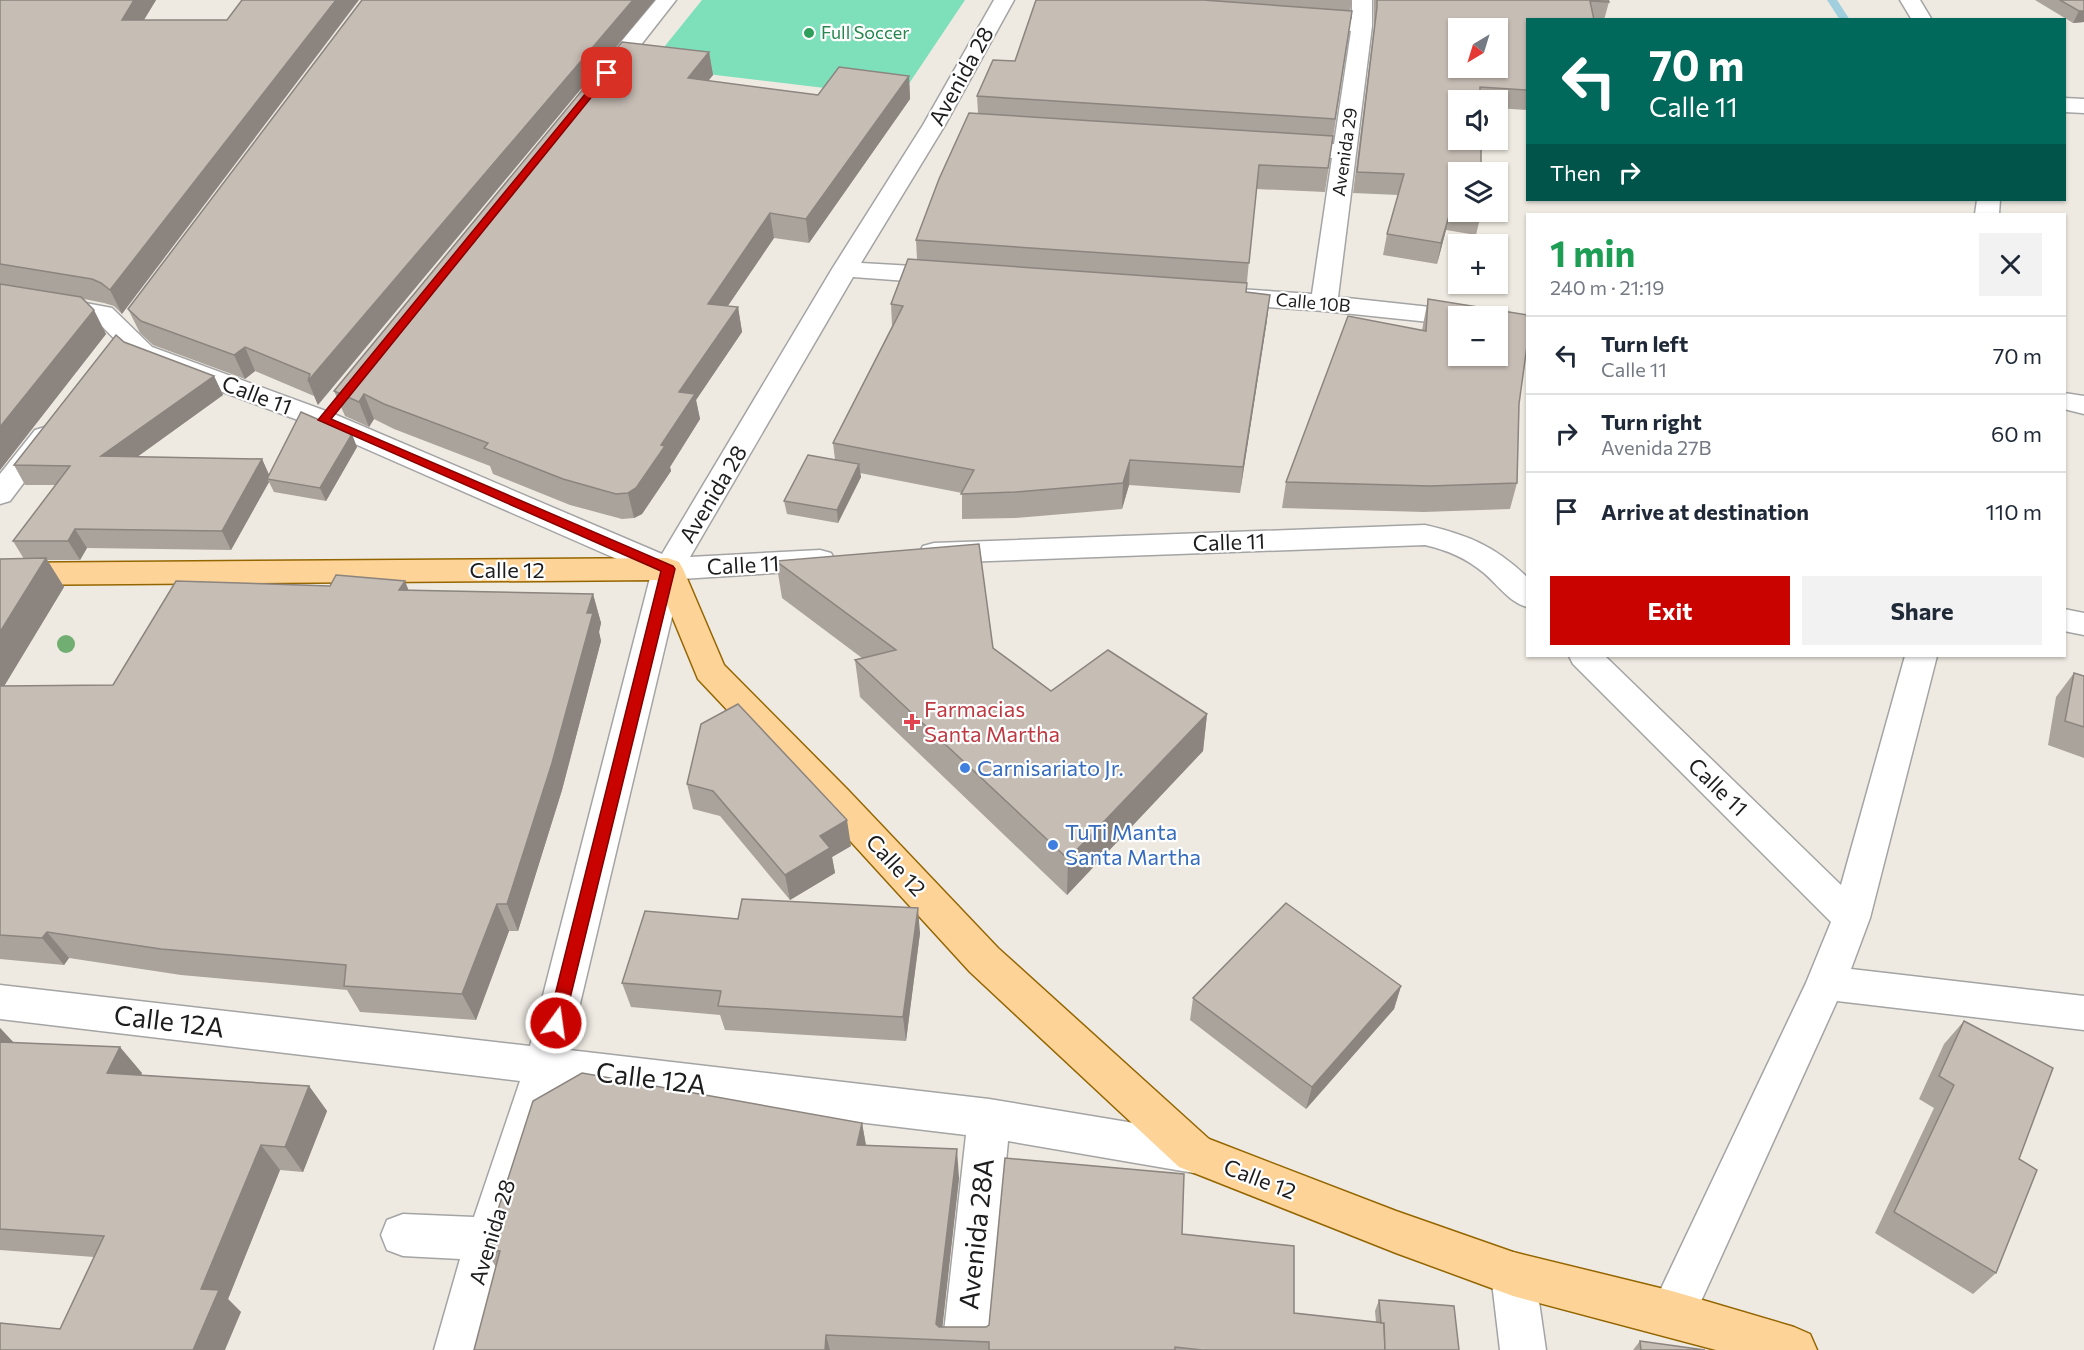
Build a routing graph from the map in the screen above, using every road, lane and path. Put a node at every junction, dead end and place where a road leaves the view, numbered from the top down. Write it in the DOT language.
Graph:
graph roads {
  1 [pos="666,0"];
  2 [pos="1004,0"];
  3 [pos="1362,0"];
  4 [pos="1910,0"];
  5 [pos="1921,18"];
  6 [pos="1280,20"];
  7 [pos="1362,26"];
  8 [pos="592,91"];
  9 [pos="2066,105"];
  10 [pos="2084,106"];
  11 [pos="1263,147"];
  12 [pos="1345,152"];
  13 [pos="845,269"];
  14 [pos="977,278"];
  15 [pos="1204,294"];
  16 [pos="0,295"];
  17 [pos="1324,303"];
  18 [pos="1448,316"];
  19 [pos="2066,401"];
  20 [pos="2084,405"];
  21 [pos="58,419"];
  22 [pos="0,494"];
  23 [pos="911,555"];
  24 [pos="853,558"];
  25 [pos="668,569"];
  26 [pos="0,574"];
  27 [pos="1526,595"];
  28 [pos="2066,620"];
  29 [pos="2084,624"];
  30 [pos="1921,657"];
  31 [pos="1592,659"];
  32 [pos="1851,918"];
  33 [pos="1826,983"];
  34 [pos="0,1002"];
  35 [pos="2084,1013"];
  36 [pos="545,1067"];
  37 [pos="989,1118"];
  38 [pos="1194,1153"];
  39 [pos="403,1235"];
  40 [pos="488,1239"];
  41 [pos="1513,1274"];
  42 [pos="1672,1314"];
  43 [pos="457,1350"];
  44 [pos="965,1350"];
  45 [pos="1523,1350"];
  46 [pos="1794,1350"];
  1 -- 8 [label="street"];
  2 -- 13 [label="street, Avenida 28"];
  3 -- 7 [label="street, Avenida 29"];
  4 -- 5 [label="street"];
  6 -- 7 [label="street"];
  7 -- 12 [label="street, Avenida 29"];
  9 -- 10 [label="street"];
  11 -- 12 [label="street"];
  12 -- 17 [label="street, Avenida 29"];
  13 -- 14 [label="street"];
  13 -- 25 [label="street, Avenida 28"];
  15 -- 17 [label="street, Calle 10B"];
  16 -- 25 [label="street, Calle 11"];
  17 -- 18 [label="street, Calle 10B"];
  19 -- 20 [label="street"];
  21 -- 22 [label="street"];
  23 -- 27 [label="street, Calle 11"];
  24 -- 25 [label="street, Calle 11"];
  25 -- 26 [label="main road, Calle 12"];
  25 -- 36 [label="street, Avenida 28"];
  25 -- 38 [label="main road, Calle 12"];
  28 -- 29 [label="street"];
  30 -- 32 [label="street"];
  31 -- 32 [label="street, Calle 11"];
  32 -- 33 [label="street"];
  33 -- 35 [label="street"];
  33 -- 42 [label="street"];
  34 -- 36 [label="street, Calle 12A"];
  36 -- 37 [label="street, Calle 12A"];
  36 -- 40 [label="street, Avenida 28"];
  37 -- 38 [label="street, Calle 12A"];
  37 -- 44 [label="street, Avenida 28A"];
  38 -- 41 [label="main road, Calle 12"];
  39 -- 40 [label="street"];
  40 -- 43 [label="street, Avenida 28"];
  41 -- 42 [label="main road, Calle 12"];
  41 -- 45 [label="street"];
  42 -- 46 [label="main road, Calle 12"];
}
